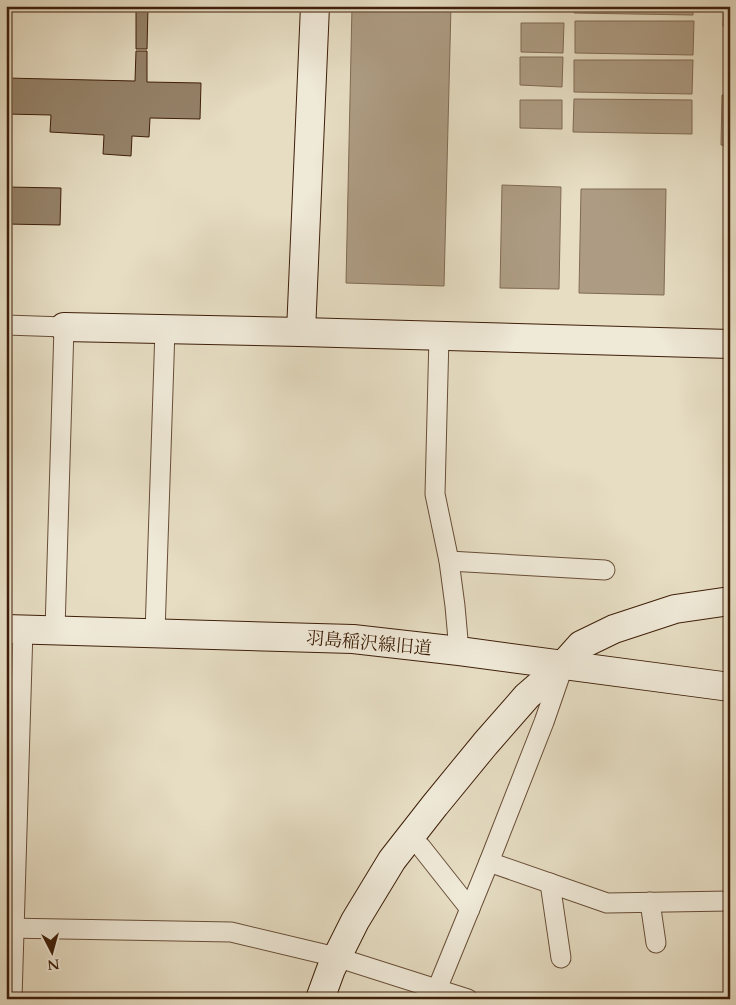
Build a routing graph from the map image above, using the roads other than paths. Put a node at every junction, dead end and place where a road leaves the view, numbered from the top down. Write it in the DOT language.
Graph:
graph roads {
  1 [pos="315,6"];
  2 [pos="6,325"];
  3 [pos="64,327"];
  4 [pos="165,329"];
  5 [pos="302,332"];
  6 [pos="439,336"];
  7 [pos="730,344"];
  8 [pos="449,561"];
  9 [pos="605,570"];
  10 [pos="730,601"];
  11 [pos="14,629"];
  12 [pos="55,630"];
  13 [pos="155,633"];
  14 [pos="459,650"];
  15 [pos="564,664"];
  16 [pos="730,687"];
  17 [pos="410,837"];
  18 [pos="489,862"];
  19 [pos="550,883"];
  20 [pos="730,901"];
  21 [pos="650,902"];
  22 [pos="470,909"];
  23 [pos="10,928"];
  24 [pos="656,943"];
  25 [pos="336,957"];
  26 [pos="561,958"];
  27 [pos="436,994"];
  28 [pos="12,999"];
  29 [pos="320,999"];
  30 [pos="468,999"];
  1 -- 5 [label="street"];
  2 -- 3 [label="street"];
  3 -- 4 [label="street"];
  3 -- 12 [label="street"];
  4 -- 5 [label="street"];
  4 -- 13 [label="street"];
  5 -- 6 [label="street"];
  6 -- 7 [label="street"];
  6 -- 8 [label="street"];
  8 -- 9 [label="street"];
  8 -- 14 [label="street"];
  10 -- 15 [label="street"];
  11 -- 12 [label="street, 羽島稲沢線旧道"];
  11 -- 23 [label="street"];
  12 -- 13 [label="street, 羽島稲沢線旧道"];
  13 -- 14 [label="street, 羽島稲沢線旧道"];
  14 -- 15 [label="street, 羽島稲沢線旧道"];
  15 -- 16 [label="street, 羽島稲沢線旧道"];
  15 -- 17 [label="street"];
  15 -- 18 [label="street"];
  17 -- 22 [label="street"];
  17 -- 25 [label="street"];
  18 -- 19 [label="street"];
  18 -- 22 [label="street"];
  19 -- 21 [label="street"];
  19 -- 26 [label="street"];
  20 -- 21 [label="street"];
  21 -- 24 [label="street"];
  22 -- 27 [label="street"];
  23 -- 25 [label="street"];
  23 -- 28 [label="street"];
  25 -- 27 [label="street"];
  25 -- 29 [label="street"];
  27 -- 30 [label="street"];
}
